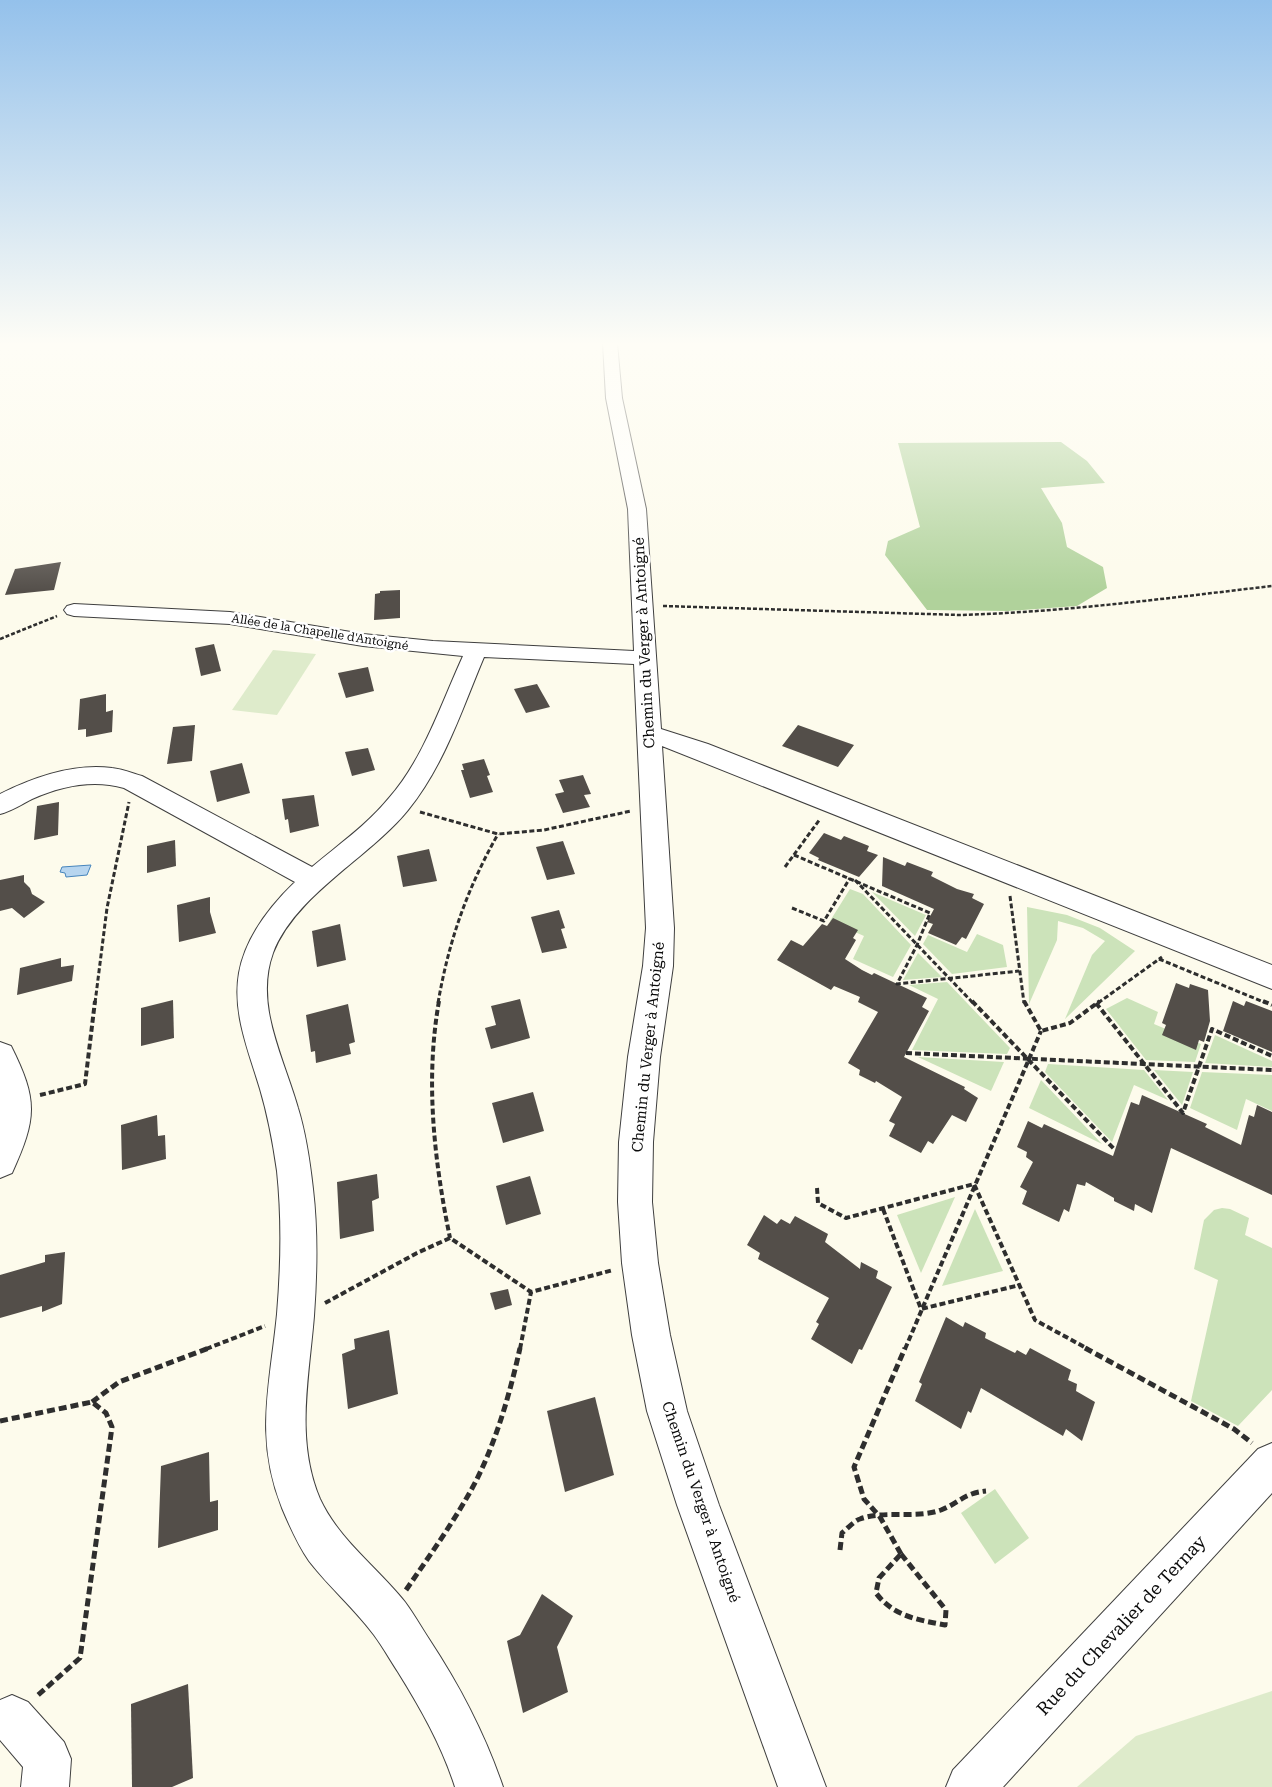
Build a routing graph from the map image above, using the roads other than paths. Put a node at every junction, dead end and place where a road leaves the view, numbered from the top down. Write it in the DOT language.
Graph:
graph roads {
  1 [pos="620,426"];
  2 [pos="74,610"];
  3 [pos="476,651"];
  4 [pos="646,658"];
  5 [pos="649,733"];
  6 [pos="0,805"];
  7 [pos="315,881"];
  8 [pos="1272,977"];
  9 [pos="0,1055"];
  10 [pos="0,1162"];
  11 [pos="1264,1455"];
  12 [pos="12,1718"];
  13 [pos="45,1787"];
  14 [pos="479,1787"];
  15 [pos="802,1787"];
  16 [pos="970,1787"];
  1 -- 4 [label="street, Chemin du Verger à Antoigné"];
  2 -- 3 [label="street, Allée de la Chapelle d'Antoigné"];
  3 -- 4 [label="street, Allée de la Chapelle d'Antoigné"];
  3 -- 7 [label="street"];
  4 -- 5 [label="street, Chemin du Verger à Antoigné"];
  5 -- 8 [label="street"];
  5 -- 15 [label="street, Chemin du Verger à Antoigné"];
  6 -- 7 [label="street"];
  7 -- 14 [label="street"];
  9 -- 10 [label="street"];
  11 -- 16 [label="street, Rue du Chevalier de Ternay"];
  12 -- 13 [label="street"];
}
